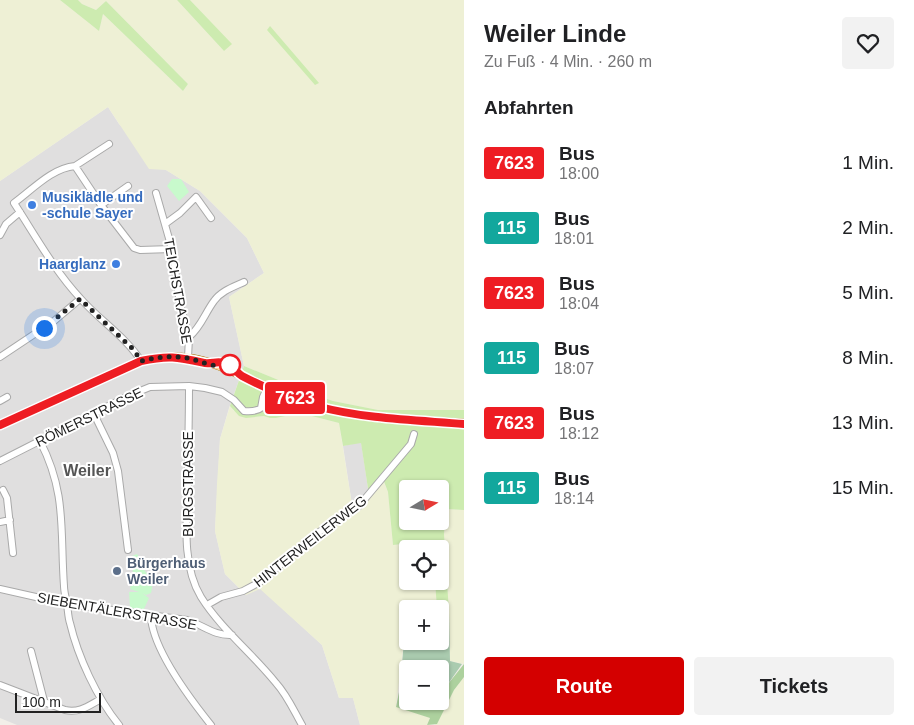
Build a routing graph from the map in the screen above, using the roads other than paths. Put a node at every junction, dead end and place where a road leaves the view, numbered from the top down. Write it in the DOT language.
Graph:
graph roads {
  1 [pos="109,144"];
  2 [pos="75,166"];
  3 [pos="128,186"];
  4 [pos="156,193"];
  5 [pos="101,205"];
  6 [pos="20,212"];
  7 [pos="211,218"];
  8 [pos="165,224"];
  9 [pos="0,235"];
  10 [pos="172,249"];
  11 [pos="244,282"];
  12 [pos="80,299"];
  13 [pos="188,337"];
  14 [pos="0,357"];
  15 [pos="188,358"];
  16 [pos="141,361"];
  17 [pos="189,386"];
  18 [pos="270,389"];
  19 [pos="7,397"];
  20 [pos="0,401"];
  21 [pos="94,414"];
  22 [pos="464,424"];
  23 [pos="0,425"];
  24 [pos="414,434"];
  25 [pos="40,441"];
  26 [pos="0,461"];
  27 [pos="3,490"];
  28 [pos="10,520"];
  29 [pos="0,522"];
  30 [pos="128,550"];
  31 [pos="13,553"];
  32 [pos="0,589"];
  33 [pos="67,604"];
  34 [pos="207,605"];
  35 [pos="151,616"];
  36 [pos="232,635"];
  37 [pos="31,651"];
  38 [pos="0,685"];
  39 [pos="101,699"];
  40 [pos="44,701"];
  41 [pos="120,725"];
  42 [pos="212,725"];
  43 [pos="302,725"];
  1 -- 2 [label="street"];
  2 -- 5 [label="street"];
  2 -- 6 [label="street"];
  3 -- 5 [label="street"];
  4 -- 8 [label="street, TEICHSTRASSE"];
  5 -- 10 [label="street"];
  6 -- 9 [label="street"];
  6 -- 12 [label="street"];
  7 -- 8 [label="street, TEICHSTRASSE"];
  8 -- 10 [label="street, TEICHSTRASSE"];
  10 -- 13 [label="street, TEICHSTRASSE"];
  11 -- 13 [label="street"];
  12 -- 14 [label="street"];
  12 -- 16 [label="street"];
  13 -- 15 [label="street, TEICHSTRASSE"];
  15 -- 16 [label="main road"];
  15 -- 18 [label="main road"];
  16 -- 23 [label="main road"];
  17 -- 18 [label="street, RÖMERSTRASSE"];
  17 -- 21 [label="street, RÖMERSTRASSE"];
  17 -- 34 [label="street, BURGSTRASSE"];
  18 -- 22 [label="main road"];
  19 -- 20 [label="street"];
  21 -- 25 [label="street, RÖMERSTRASSE"];
  21 -- 30 [label="street"];
  24 -- 34 [label="street, HINTERWEILERWEG"];
  25 -- 26 [label="street, RÖMERSTRASSE"];
  25 -- 33 [label="street"];
  27 -- 28 [label="street"];
  28 -- 29 [label="street"];
  28 -- 31 [label="street"];
  32 -- 33 [label="street, SIEBENTÄLERSTRASSE"];
  33 -- 35 [label="street, SIEBENTÄLERSTRASSE"];
  33 -- 39 [label="street"];
  34 -- 36 [label="street, BURGSTRASSE"];
  35 -- 36 [label="street, SIEBENTÄLERSTRASSE"];
  35 -- 42 [label="street"];
  36 -- 43 [label="street, BURGSTRASSE"];
  37 -- 40 [label="street"];
  38 -- 40 [label="street"];
  39 -- 40 [label="street"];
  39 -- 41 [label="street"];
}
